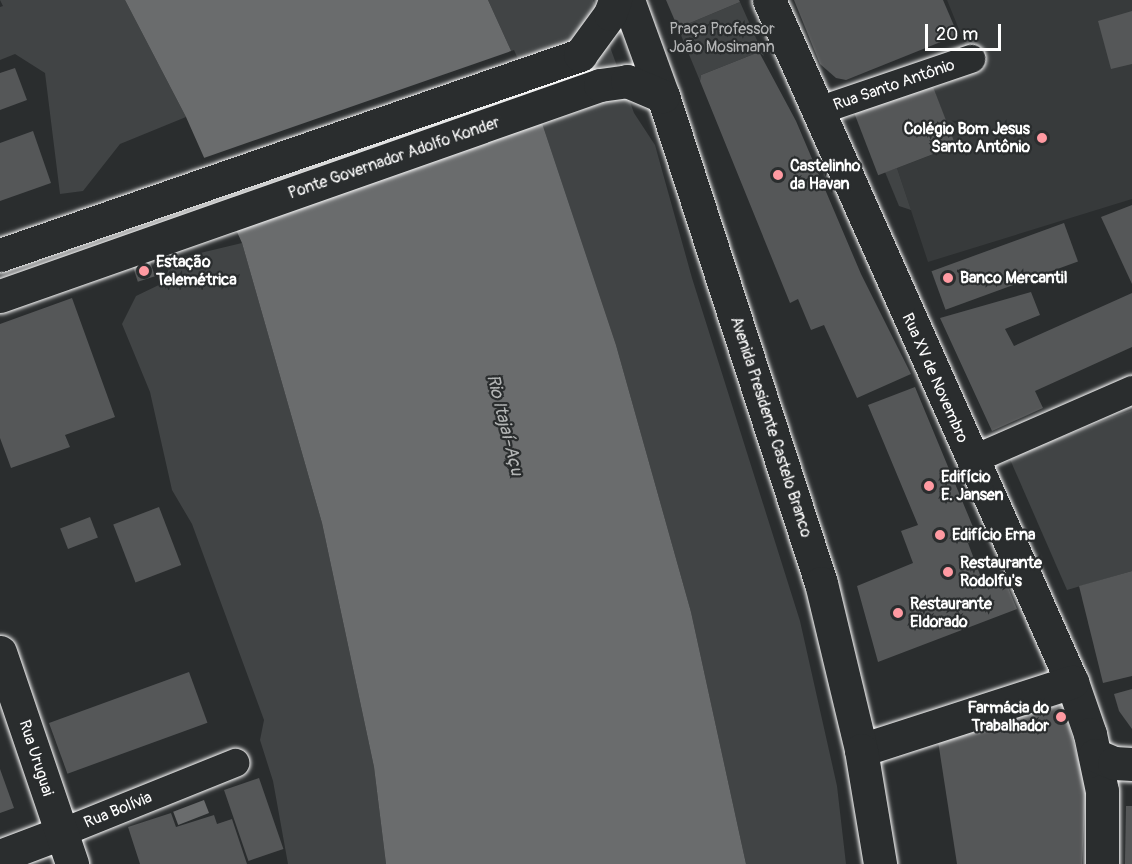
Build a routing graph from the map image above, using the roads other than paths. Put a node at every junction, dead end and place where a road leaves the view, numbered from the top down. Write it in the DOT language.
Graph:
graph roads {
  1 [pos="615,0"];
  2 [pos="628,0"];
  3 [pos="769,0"];
  4 [pos="971,59"];
  5 [pos="663,96"];
  6 [pos="818,111"];
  7 [pos="0,255"];
  8 [pos="0,296"];
  9 [pos="1132,390"];
  10 [pos="972,460"];
  11 [pos="0,652"];
  12 [pos="1072,682"];
  13 [pos="861,750"];
  14 [pos="1095,755"];
  15 [pos="235,763"];
  16 [pos="1132,764"];
  17 [pos="1132,771"];
  18 [pos="1102,792"];
  19 [pos="61,832"];
  20 [pos="0,856"];
  21 [pos="72,864"];
  22 [pos="880,864"];
  23 [pos="1102,864"];
  1 -- 7 [label="main road"];
  2 -- 5 [label="main road, Avenida Presidente Castelo Branco"];
  3 -- 6 [label="main road, Rua XV de Novembro"];
  4 -- 6 [label="street, Rua Santo Antônio"];
  5 -- 8 [label="main road, Ponte Governador Adolfo Konder"];
  5 -- 13 [label="main road, Avenida Presidente Castelo Branco"];
  6 -- 10 [label="main road, Rua XV de Novembro"];
  9 -- 10 [label="street"];
  10 -- 12 [label="main road, Rua XV de Novembro"];
  11 -- 19 [label="main road, Rua Uruguai"];
  12 -- 13 [label="main road"];
  12 -- 14 [label="main road, Rua XV de Novembro"];
  13 -- 22 [label="main road, Avenida Presidente Castelo Branco"];
  14 -- 16 [label="main road"];
  14 -- 18 [label="main road, Rua XV de Novembro"];
  15 -- 19 [label="street, Rua Bolívia"];
  17 -- 18 [label="main road"];
  18 -- 23 [label="main road, Rua XV de Novembro"];
  19 -- 20 [label="main road, Rua Bolívia"];
  19 -- 21 [label="main road, Rua Uruguai"];
}
